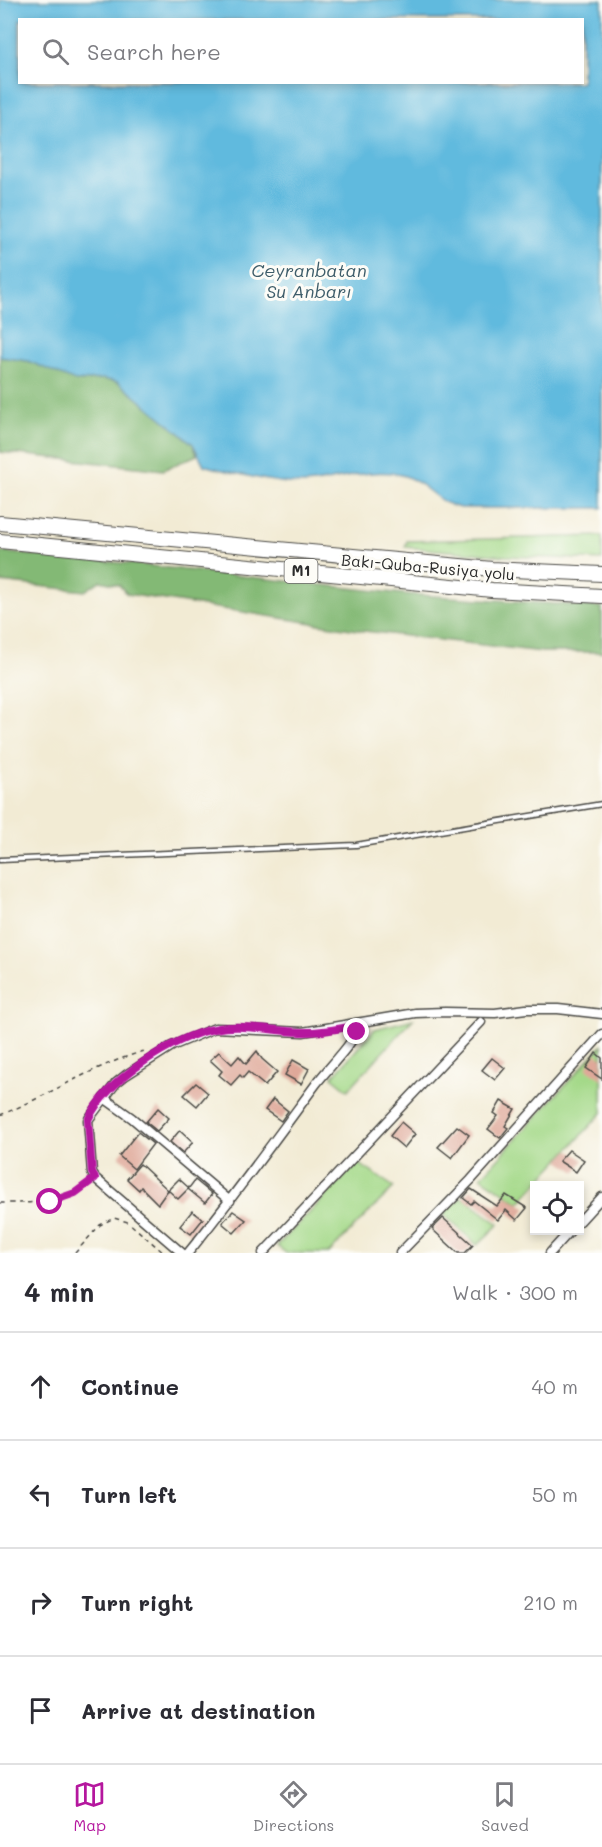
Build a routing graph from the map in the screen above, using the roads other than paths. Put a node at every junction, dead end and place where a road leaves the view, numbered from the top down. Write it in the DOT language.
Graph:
graph roads {
  1 [pos="0,524"];
  2 [pos="0,541"];
  3 [pos="602,574"];
  4 [pos="602,596"];
  5 [pos="602,804"];
  6 [pos="0,860"];
  7 [pos="602,1014"];
  8 [pos="481,1022"];
  9 [pos="360,1025"];
  10 [pos="602,1034"];
  11 [pos="104,1098"];
  12 [pos="602,1197"];
  13 [pos="230,1202"];
  14 [pos="584,1216"];
  15 [pos="566,1235"];
  16 [pos="182,1253"];
  17 [pos="188,1253"];
  18 [pos="263,1253"];
  19 [pos="400,1253"];
  20 [pos="550,1253"];
  1 -- 3 [label="highway, Bakı-Quba-Rusiya yolu / M1"];
  2 -- 4 [label="highway, Bakı-Quba-Rusiya yolu / M1"];
  5 -- 6 [label="lane"];
  7 -- 9 [label="street"];
  8 -- 18 [label="street"];
  9 -- 11 [label="street"];
  9 -- 13 [label="street"];
  10 -- 19 [label="street"];
  11 -- 13 [label="street"];
  11 -- 16 [label="street"];
  12 -- 14 [label="street"];
  13 -- 17 [label="street"];
  15 -- 20 [label="street"];
}
